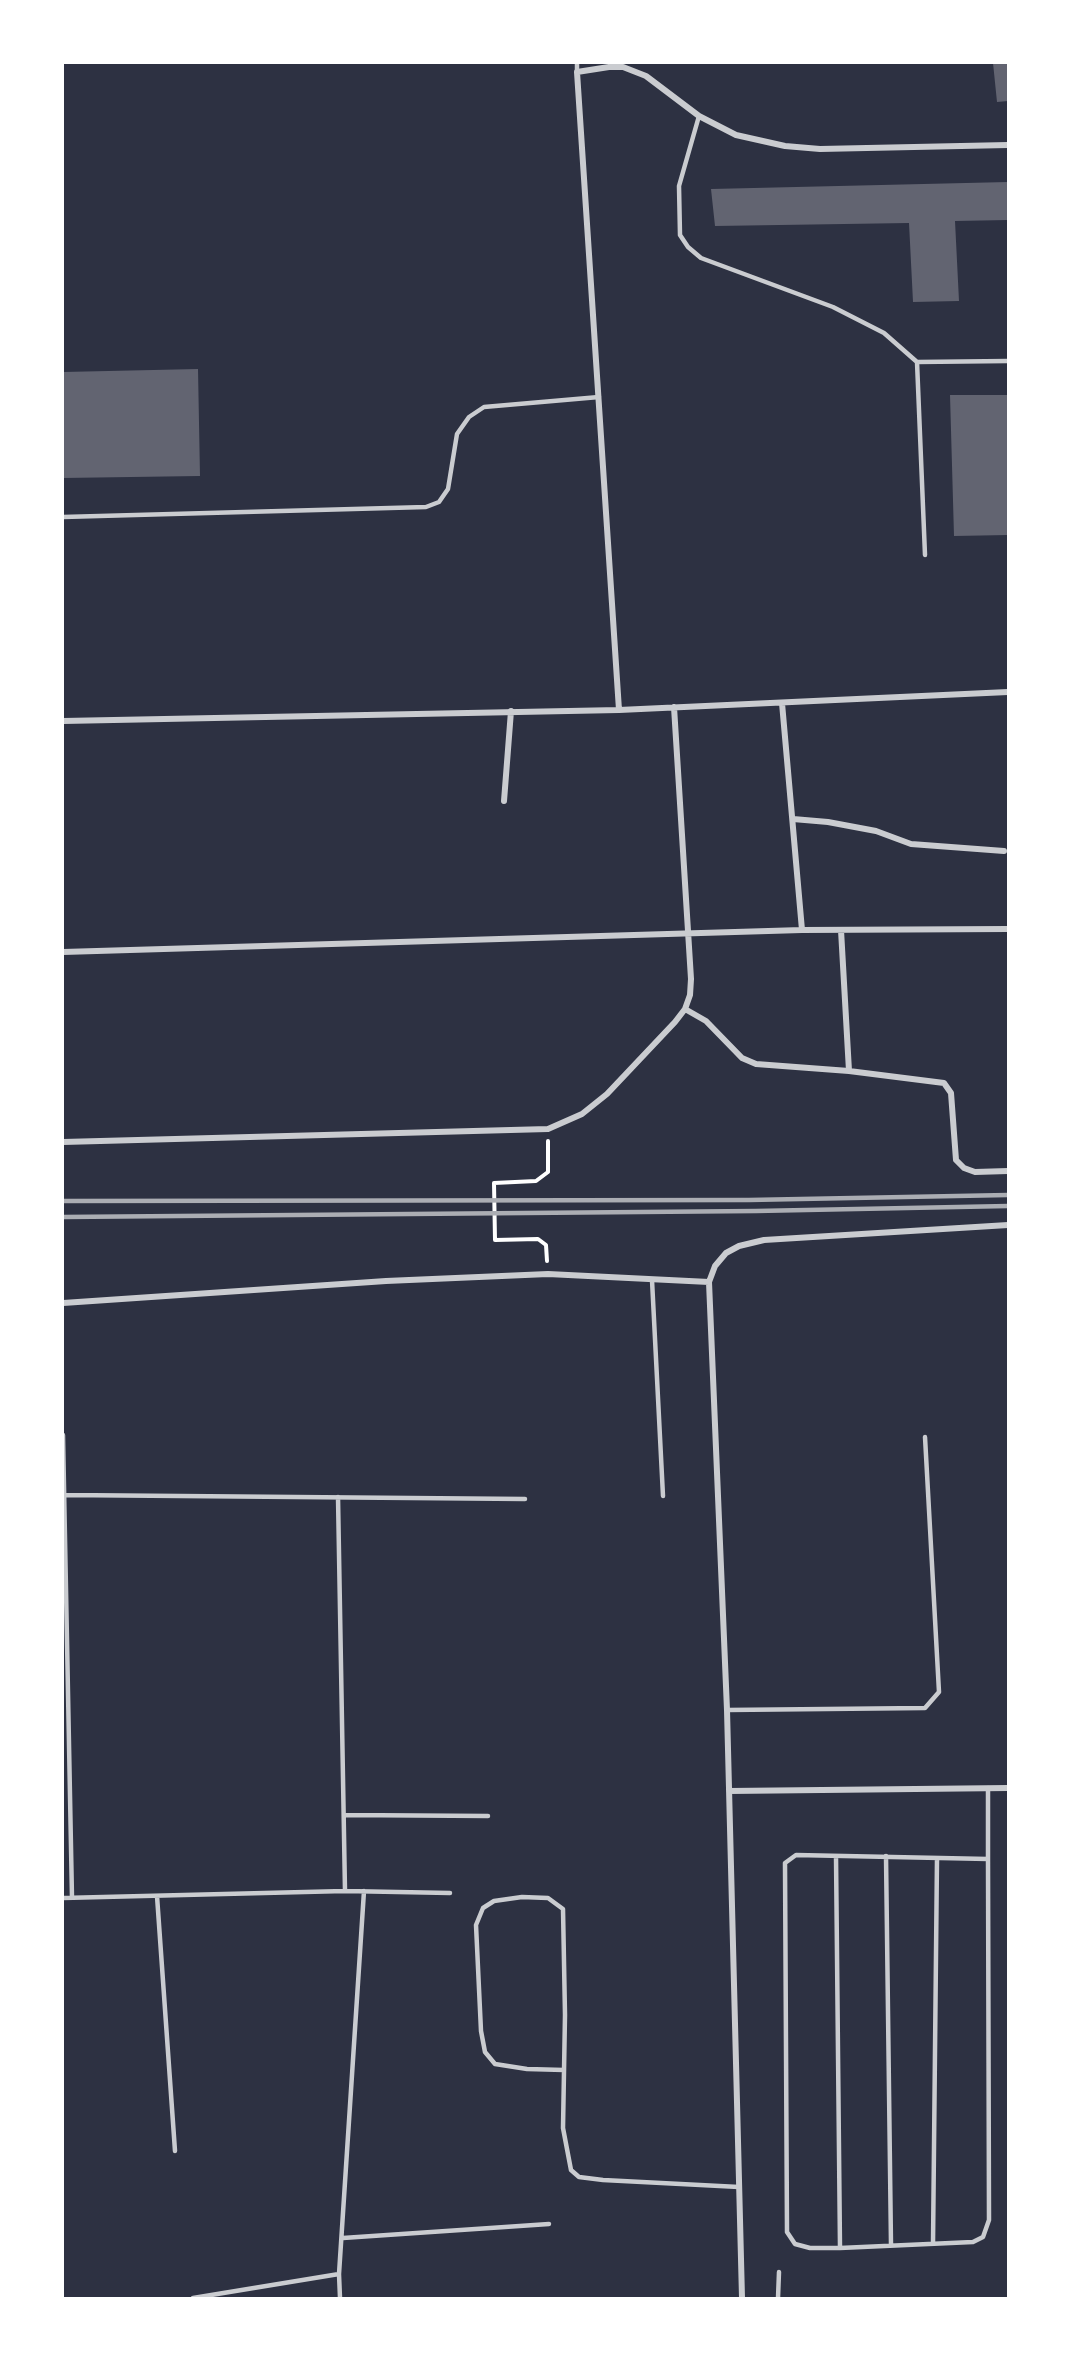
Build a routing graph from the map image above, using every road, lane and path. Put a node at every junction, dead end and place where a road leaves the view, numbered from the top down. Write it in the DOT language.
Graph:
graph roads {
  1 [pos="577,63"];
  2 [pos="577,72"];
  3 [pos="699,116"];
  4 [pos="1008,145"];
  5 [pos="1008,361"];
  6 [pos="917,362"];
  7 [pos="598,397"];
  8 [pos="63,517"];
  9 [pos="925,555"];
  10 [pos="1008,692"];
  11 [pos="782,703"];
  12 [pos="674,707"];
  13 [pos="619,710"];
  14 [pos="511,711"];
  15 [pos="63,721"];
  16 [pos="504,801"];
  17 [pos="793,819"];
  18 [pos="1004,851"];
  19 [pos="1008,929"];
  20 [pos="802,930"];
  21 [pos="841,930"];
  22 [pos="687,935"];
  23 [pos="63,952"];
  24 [pos="685,1009"];
  25 [pos="849,1071"];
  26 [pos="548,1129"];
  27 [pos="63,1142"];
  28 [pos="1008,1171"];
  29 [pos="1008,1224"];
  30 [pos="548,1274"];
  31 [pos="652,1280"];
  32 [pos="709,1282"];
  33 [pos="63,1303"];
  34 [pos="63,1435"];
  35 [pos="925,1437"];
  36 [pos="65,1495"];
  37 [pos="663,1496"];
  38 [pos="338,1497"];
  39 [pos="525,1499"];
  40 [pos="727,1710"];
  41 [pos="988,1788"];
  42 [pos="1008,1788"];
  43 [pos="729,1791"];
  44 [pos="344,1815"];
  45 [pos="488,1815"];
  46 [pos="836,1856"];
  47 [pos="886,1856"];
  48 [pos="937,1858"];
  49 [pos="988,1859"];
  50 [pos="345,1891"];
  51 [pos="364,1891"];
  52 [pos="450,1893"];
  53 [pos="158,1896"];
  54 [pos="63,1898"];
  55 [pos="72,1898"];
  56 [pos="564,2070"];
  57 [pos="175,2151"];
  58 [pos="739,2187"];
  59 [pos="549,2224"];
  60 [pos="343,2238"];
  61 [pos="933,2244"];
  62 [pos="891,2245"];
  63 [pos="840,2248"];
  64 [pos="779,2272"];
  65 [pos="339,2274"];
  66 [pos="193,2298"];
  67 [pos="340,2298"];
  68 [pos="742,2298"];
  69 [pos="778,2298"];
  1 -- 2 [label="lane"];
  2 -- 3 [label="street"];
  2 -- 7 [label="street"];
  3 -- 4 [label="street"];
  3 -- 6 [label="lane"];
  5 -- 6 [label="lane"];
  6 -- 9 [label="lane"];
  7 -- 8 [label="lane"];
  7 -- 13 [label="street"];
  10 -- 11 [label="street"];
  11 -- 12 [label="street"];
  11 -- 17 [label="street"];
  12 -- 13 [label="street"];
  12 -- 22 [label="street"];
  13 -- 14 [label="street"];
  14 -- 15 [label="street"];
  14 -- 16 [label="street"];
  17 -- 18 [label="street"];
  17 -- 20 [label="street"];
  19 -- 21 [label="street"];
  20 -- 21 [label="street"];
  20 -- 22 [label="street"];
  21 -- 25 [label="street"];
  22 -- 23 [label="street"];
  22 -- 24 [label="street"];
  24 -- 25 [label="street"];
  24 -- 26 [label="street"];
  25 -- 28 [label="street"];
  26 -- 27 [label="street"];
  26 -- 30 [label="path"];
  29 -- 32 [label="street"];
  30 -- 31 [label="street"];
  30 -- 33 [label="street"];
  31 -- 32 [label="street"];
  31 -- 37 [label="lane"];
  32 -- 40 [label="street"];
  34 -- 36 [label="lane"];
  35 -- 40 [label="lane"];
  36 -- 38 [label="lane"];
  36 -- 55 [label="lane"];
  38 -- 39 [label="lane"];
  38 -- 44 [label="lane"];
  40 -- 43 [label="street"];
  41 -- 42 [label="street"];
  41 -- 43 [label="street"];
  41 -- 49 [label="lane"];
  43 -- 58 [label="street"];
  44 -- 45 [label="lane"];
  44 -- 50 [label="lane"];
  46 -- 47 [label="lane"];
  46 -- 63 [label="lane"];
  46 -- 63 [label="lane"];
  47 -- 48 [label="lane"];
  47 -- 62 [label="lane"];
  48 -- 49 [label="lane"];
  48 -- 61 [label="lane"];
  49 -- 61 [label="lane"];
  50 -- 51 [label="lane"];
  50 -- 53 [label="lane"];
  51 -- 52 [label="lane"];
  51 -- 60 [label="lane"];
  53 -- 55 [label="lane"];
  53 -- 57 [label="lane"];
  54 -- 55 [label="lane"];
  56 -- 56 [label="lane"];
  56 -- 58 [label="lane"];
  58 -- 68 [label="street"];
  59 -- 60 [label="lane"];
  60 -- 65 [label="lane"];
  61 -- 62 [label="lane"];
  62 -- 63 [label="lane"];
  64 -- 69 [label="lane"];
  65 -- 66 [label="lane"];
  65 -- 67 [label="lane"];
}
